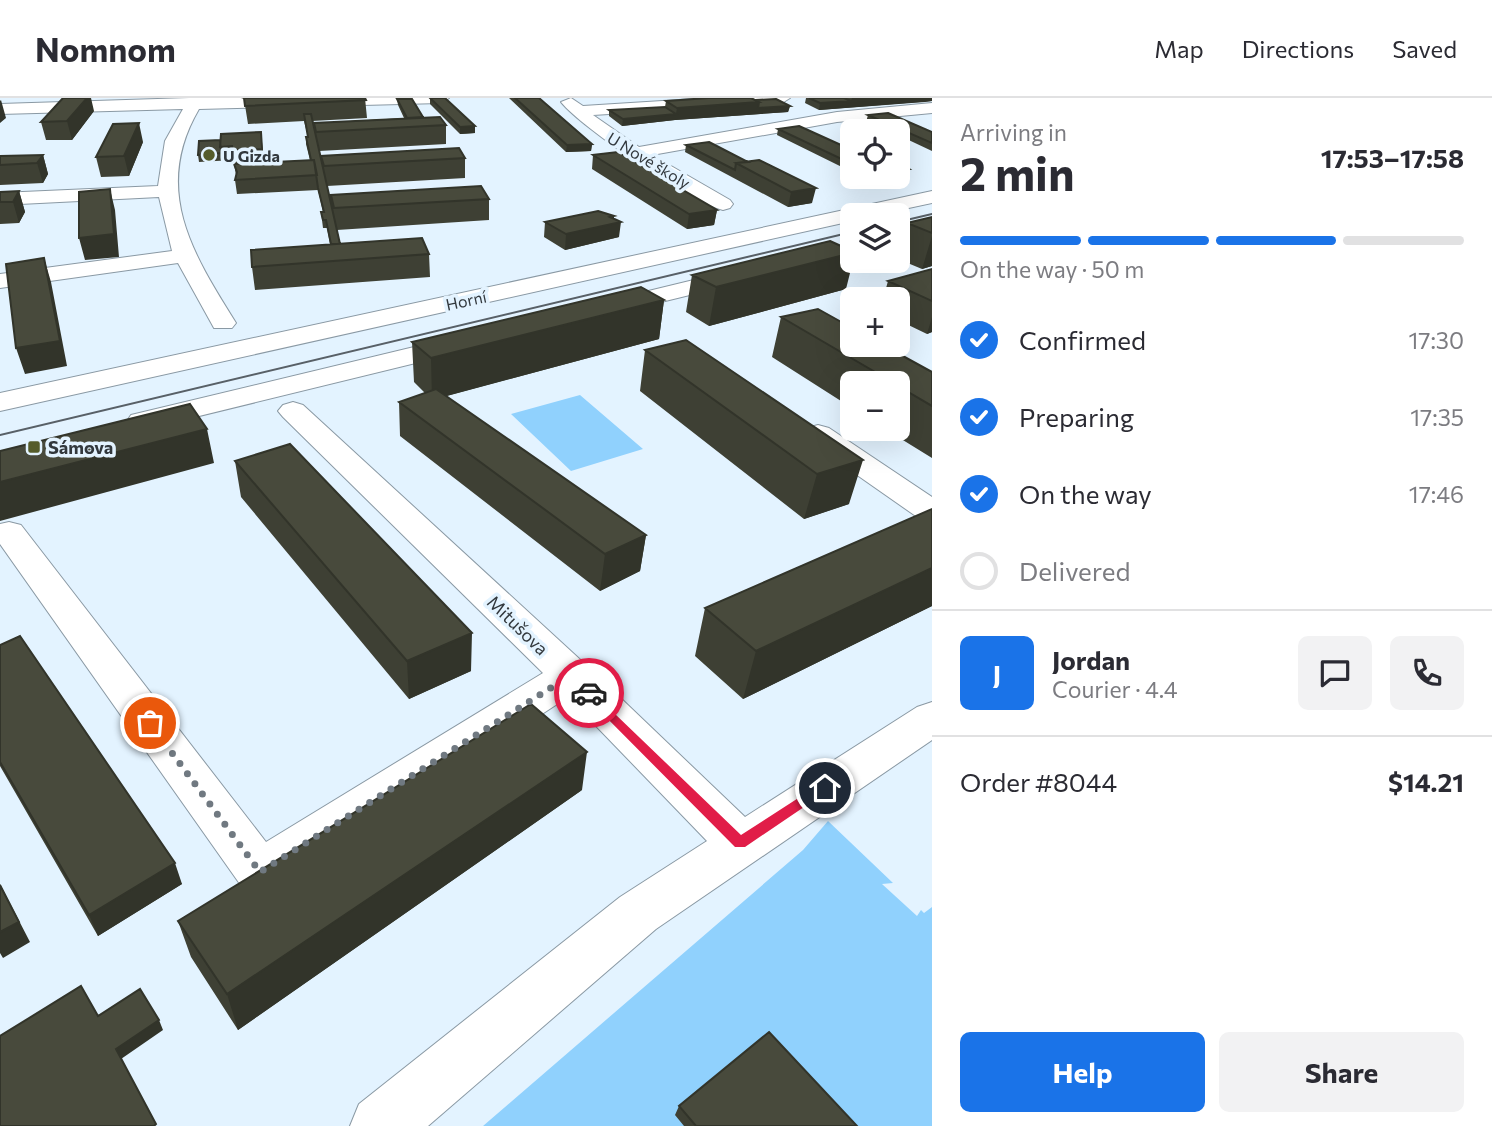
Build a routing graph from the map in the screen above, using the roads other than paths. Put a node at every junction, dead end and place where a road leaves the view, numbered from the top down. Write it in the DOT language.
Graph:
graph roads {
  1 [pos="442,98"];
  2 [pos="564,98"];
  3 [pos="782,98"];
  4 [pos="195,102"];
  5 [pos="932,108"];
  6 [pos="0,110"];
  7 [pos="578,111"];
  8 [pos="634,153"];
  9 [pos="165,191"];
  10 [pos="932,197"];
  11 [pos="0,198"];
  12 [pos="723,204"];
  13 [pos="932,229"];
  14 [pos="910,234"];
  15 [pos="183,256"];
  16 [pos="757,271"];
  17 [pos="0,281"];
  18 [pos="581,315"];
  19 [pos="223,323"];
  20 [pos="487,338"];
  21 [pos="0,402"];
  22 [pos="293,411"];
  23 [pos="790,415"];
  24 [pos="115,428"];
  25 [pos="932,512"];
  26 [pos="9,532"];
  27 [pos="571,675"];
  28 [pos="932,718"];
  29 [pos="740,843"];
  30 [pos="380,1126"];
  1 -- 4 [label="street"];
  2 -- 7 [label="street, U Nové školy"];
  3 -- 7 [label="street, U Nové školy"];
  4 -- 6 [label="street"];
  4 -- 9 [label="street"];
  5 -- 8 [label="street"];
  7 -- 8 [label="street, U Nové školy"];
  8 -- 12 [label="street, U Nové školy"];
  9 -- 11 [label="street"];
  9 -- 15 [label="street"];
  10 -- 21 [label="street, Horní"];
  13 -- 14 [label="street"];
  15 -- 17 [label="street"];
  15 -- 19 [label="street"];
  16 -- 18 [label="street"];
  20 -- 24 [label="street"];
  22 -- 27 [label="street, Mitušova"];
  23 -- 25 [label="street"];
  26 -- 27 [label="street"];
  27 -- 29 [label="street, Mitušova"];
  28 -- 29 [label="street"];
  29 -- 30 [label="street"];
}
